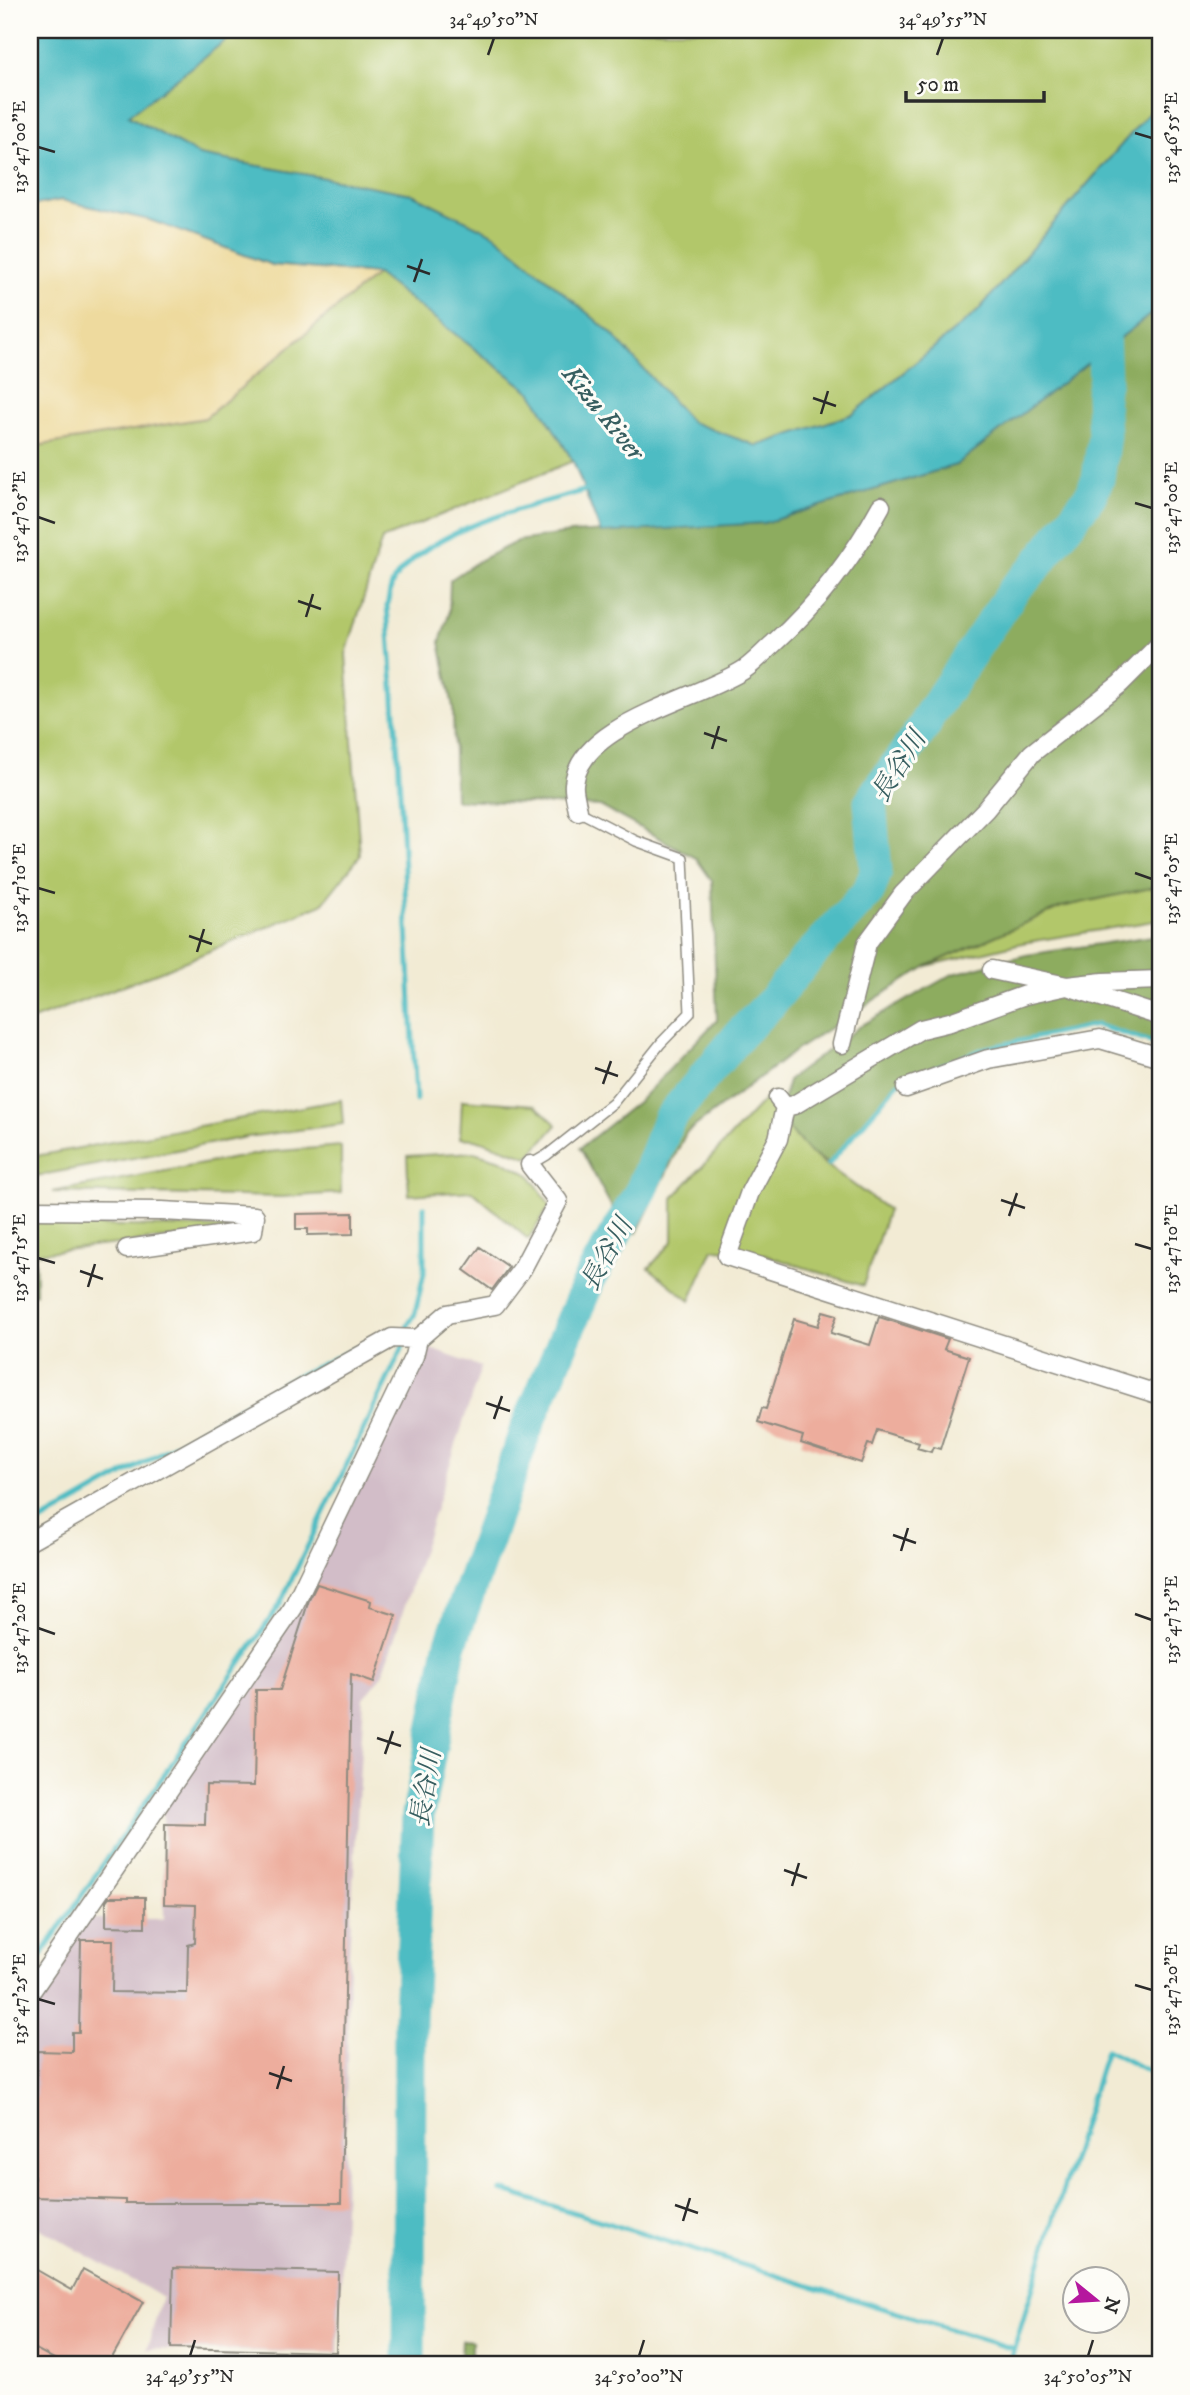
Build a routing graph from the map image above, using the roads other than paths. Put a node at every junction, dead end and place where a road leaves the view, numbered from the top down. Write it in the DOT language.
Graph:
graph roads {
  1 [pos="881,506"];
  2 [pos="1160,644"];
  3 [pos="578,811"];
  4 [pos="992,970"];
  5 [pos="1160,980"];
  6 [pos="1067,986"];
  7 [pos="1160,1016"];
  8 [pos="842,1044"];
  9 [pos="1160,1057"];
  10 [pos="906,1088"];
  11 [pos="530,1165"];
  12 [pos="30,1210"];
  13 [pos="127,1249"];
  14 [pos="418,1339"];
  15 [pos="1160,1395"];
  16 [pos="30,1541"];
  17 [pos="30,1993"];
  1 -- 3 [label="street"];
  2 -- 8 [label="street"];
  3 -- 11 [label="lane"];
  4 -- 6 [label="street"];
  5 -- 6 [label="street"];
  6 -- 7 [label="street"];
  6 -- 15 [label="street"];
  9 -- 10 [label="street"];
  11 -- 14 [label="street"];
  12 -- 13 [label="street"];
  14 -- 16 [label="street"];
  14 -- 17 [label="street"];
}
